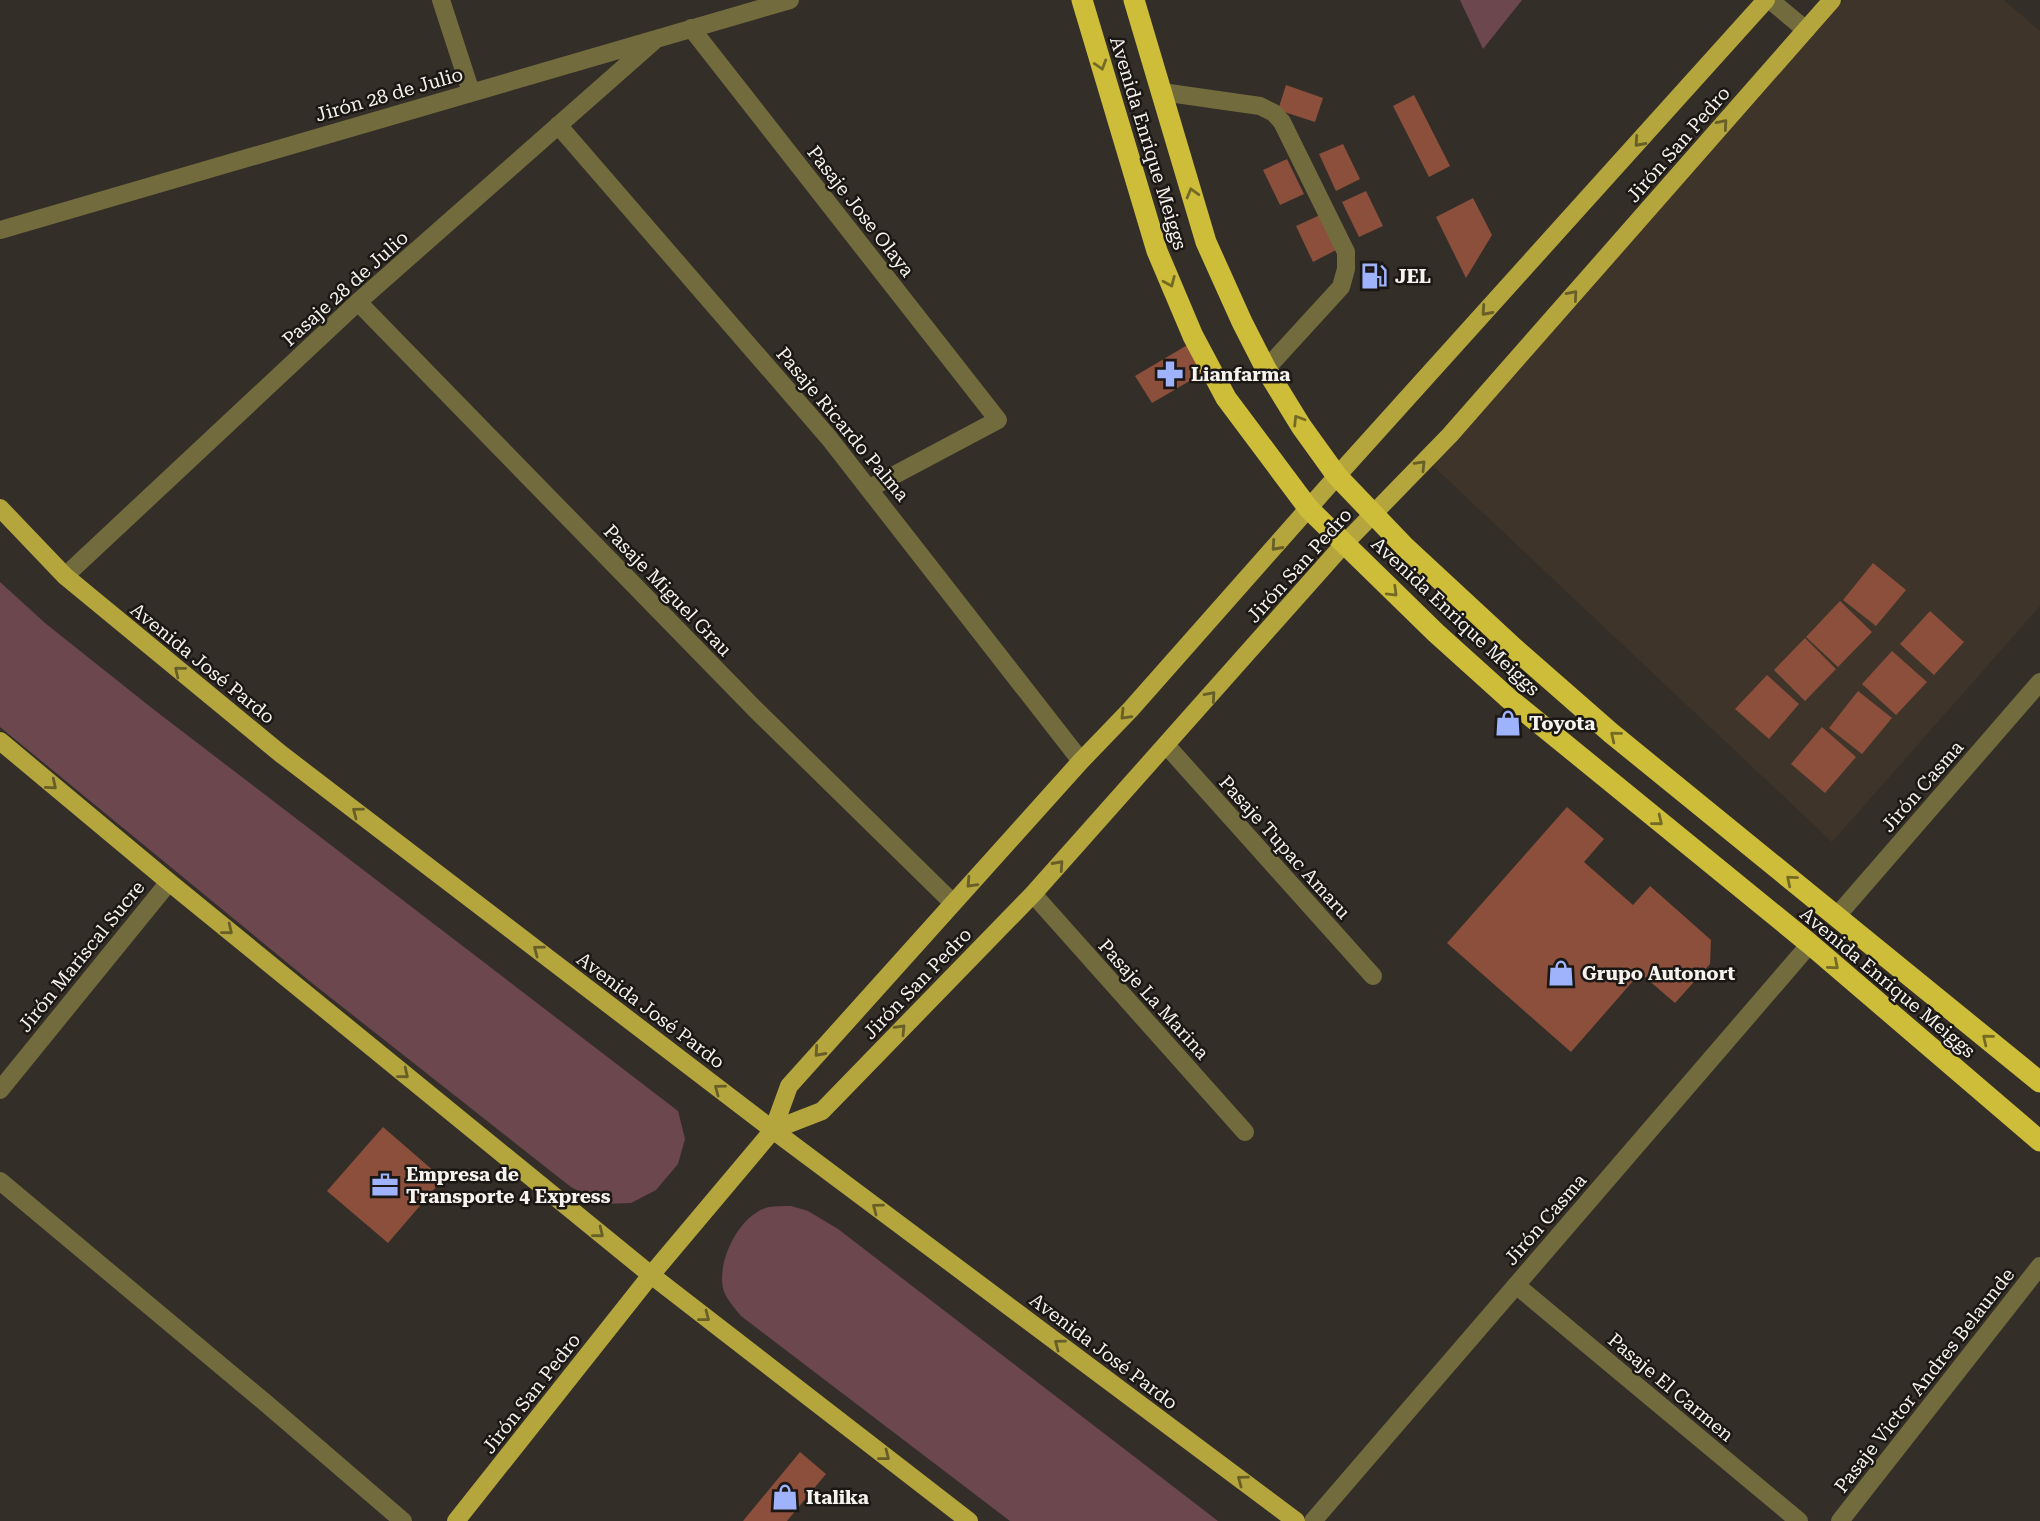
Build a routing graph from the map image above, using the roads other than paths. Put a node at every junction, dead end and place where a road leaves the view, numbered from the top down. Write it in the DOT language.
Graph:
graph roads {
  1 [pos="441,0"];
  2 [pos="790,0"];
  3 [pos="1082,0"];
  4 [pos="1134,0"];
  5 [pos="1768,0"];
  6 [pos="1832,0"];
  7 [pos="691,28"];
  8 [pos="1806,30"];
  9 [pos="659,37"];
  10 [pos="471,92"];
  11 [pos="1162,92"];
  12 [pos="558,125"];
  13 [pos="0,229"];
  14 [pos="358,303"];
  15 [pos="1266,369"];
  16 [pos="1338,476"];
  17 [pos="870,488"];
  18 [pos="0,508"];
  19 [pos="1309,509"];
  20 [pos="1374,514"];
  21 [pos="1344,544"];
  22 [pos="65,576"];
  23 [pos="2040,682"];
  24 [pos="0,741"];
  25 [pos="1167,746"];
  26 [pos="1081,761"];
  27 [pos="169,882"];
  28 [pos="1033,894"];
  29 [pos="953,903"];
  30 [pos="1836,917"];
  31 [pos="1810,944"];
  32 [pos="1373,976"];
  33 [pos="2040,1082"];
  34 [pos="0,1090"];
  35 [pos="773,1130"];
  36 [pos="1245,1132"];
  37 [pos="2040,1141"];
  38 [pos="0,1181"];
  39 [pos="2040,1266"];
  40 [pos="651,1275"];
  41 [pos="1516,1285"];
  42 [pos="403,1521"];
  43 [pos="456,1521"];
  44 [pos="968,1521"];
  45 [pos="1296,1521"];
  46 [pos="1313,1521"];
  47 [pos="1799,1521"];
  48 [pos="1840,1521"];
  1 -- 10 [label="street"];
  2 -- 7 [label="street, Jirón 28 de Julio"];
  3 -- 19 [label="highway, Avenida Enrique Meiggs, one-way"];
  4 -- 11 [label="highway, Avenida Enrique Meiggs"];
  5 -- 8 [label="street"];
  5 -- 16 [label="main road, Jirón San Pedro, one-way"];
  6 -- 8 [label="main road, Jirón San Pedro"];
  7 -- 9 [label="street, Jirón 28 de Julio"];
  7 -- 17 [label="street, Pasaje Jose Olaya"];
  20 -- 8 [label="main road, Jirón San Pedro, one-way"];
  9 -- 10 [label="street, Jirón 28 de Julio"];
  9 -- 12 [label="street, Pasaje 28 de Julio"];
  10 -- 13 [label="street, Jirón 28 de Julio"];
  15 -- 11 [label="highway, Avenida Enrique Meiggs, one-way"];
  11 -- 15 [label="street"];
  12 -- 14 [label="street, Pasaje 28 de Julio"];
  12 -- 17 [label="street, Pasaje Ricardo Palma"];
  14 -- 22 [label="street, Pasaje 28 de Julio"];
  14 -- 29 [label="street, Pasaje Miguel Grau"];
  16 -- 15 [label="highway, Avenida Enrique Meiggs, one-way"];
  16 -- 19 [label="main road, Jirón San Pedro"];
  16 -- 20 [label="highway, Avenida Enrique Meiggs"];
  17 -- 26 [label="street, Pasaje Ricardo Palma"];
  18 -- 22 [label="main road, Avenida José Pardo"];
  19 -- 21 [label="highway, Avenida Enrique Meiggs"];
  19 -- 26 [label="main road, Jirón San Pedro, one-way"];
  20 -- 21 [label="main road, Jirón San Pedro"];
  30 -- 20 [label="highway, Avenida Enrique Meiggs, one-way"];
  25 -- 21 [label="main road, Jirón San Pedro, one-way"];
  21 -- 31 [label="highway, Avenida Enrique Meiggs, one-way"];
  35 -- 22 [label="main road, Avenida José Pardo, one-way"];
  23 -- 30 [label="street, Jirón Casma"];
  24 -- 27 [label="main road, one-way"];
  28 -- 25 [label="main road, Jirón San Pedro, one-way"];
  25 -- 32 [label="street, Pasaje Tupac Amaru"];
  26 -- 29 [label="main road, Jirón San Pedro, one-way"];
  27 -- 34 [label="street, Jirón Mariscal Sucre"];
  27 -- 40 [label="main road, one-way"];
  35 -- 28 [label="main road, Jirón San Pedro, one-way"];
  28 -- 36 [label="street, Pasaje La Marina"];
  29 -- 35 [label="main road, Jirón San Pedro, one-way"];
  33 -- 30 [label="highway, Avenida Enrique Meiggs, one-way"];
  31 -- 37 [label="highway, Avenida Enrique Meiggs, one-way"];
  31 -- 41 [label="street, Jirón Casma"];
  35 -- 40 [label="main road, Jirón San Pedro"];
  45 -- 35 [label="main road, Avenida José Pardo, one-way"];
  38 -- 42 [label="street"];
  39 -- 48 [label="street, Pasaje Victor Andres Belaunde"];
  40 -- 43 [label="main road, Jirón San Pedro"];
  40 -- 44 [label="main road, one-way"];
  41 -- 46 [label="street, Jirón Casma"];
  41 -- 47 [label="street, Pasaje El Carmen"];
}
